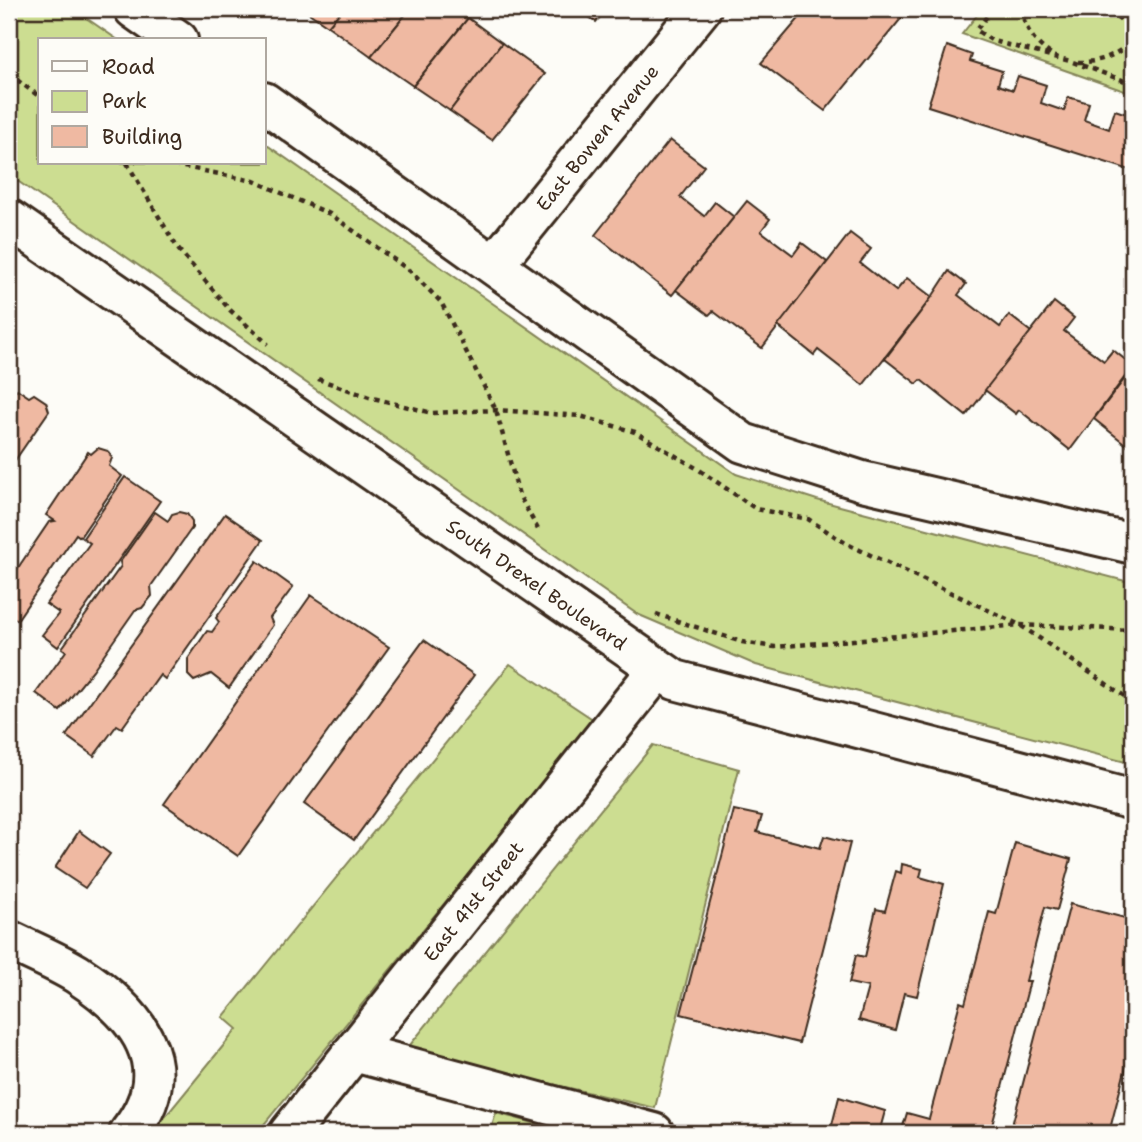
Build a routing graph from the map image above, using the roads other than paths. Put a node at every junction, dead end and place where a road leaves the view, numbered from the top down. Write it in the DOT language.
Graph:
graph roads {
  1 [pos="134,9"];
  2 [pos="696,10"];
  3 [pos="175,38"];
  4 [pos="266,103"];
  5 [pos="9,219"];
  6 [pos="494,265"];
  7 [pos="1133,544"];
  8 [pos="658,668"];
  9 [pos="1133,800"];
  10 [pos="9,940"];
  11 [pos="354,1052"];
  12 [pos="129,1133"];
  13 [pos="289,1133"];
  14 [pos="654,1133"];
  1 -- 3 [label="street"];
  2 -- 6 [label="street, East Bowen Avenue"];
  4 -- 6 [label="street"];
  5 -- 8 [label="street, South Drexel Boulevard"];
  6 -- 7 [label="street"];
  8 -- 9 [label="street, South Drexel Boulevard"];
  8 -- 11 [label="street, East 41st Street"];
  10 -- 12 [label="street"];
  11 -- 13 [label="street, East 41st Street"];
  11 -- 14 [label="street"];
}
